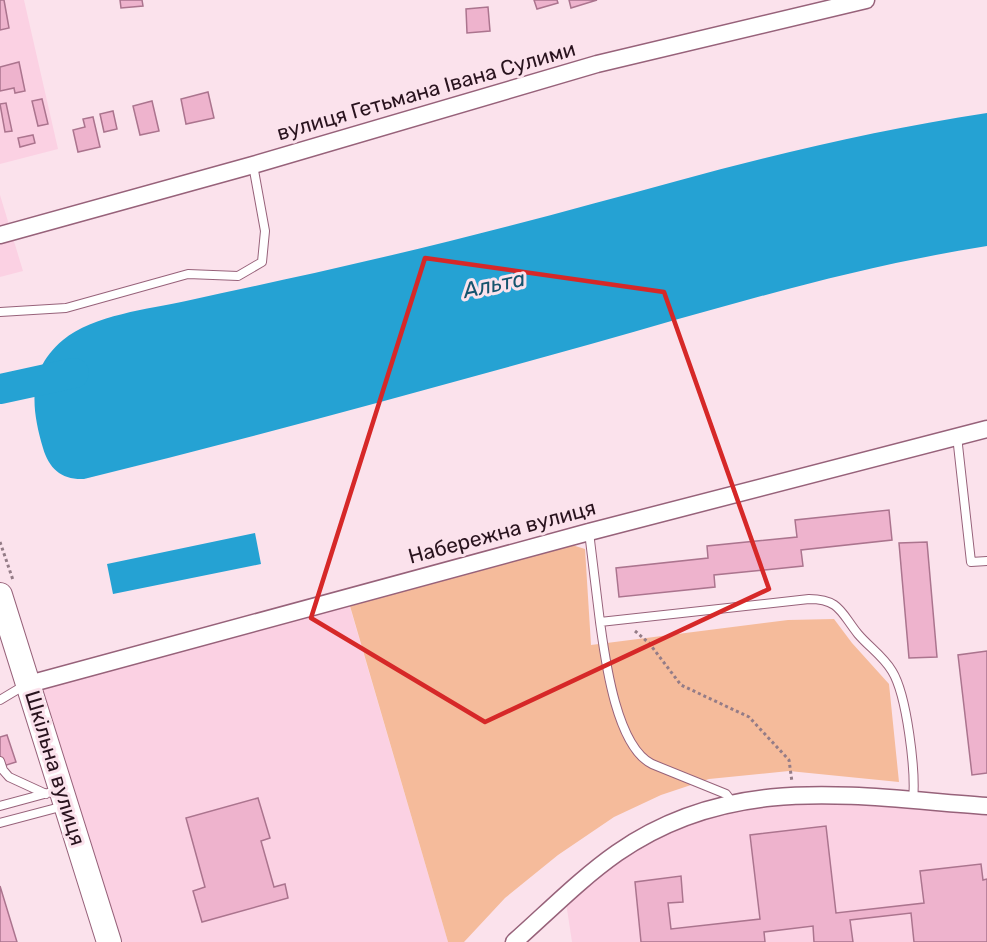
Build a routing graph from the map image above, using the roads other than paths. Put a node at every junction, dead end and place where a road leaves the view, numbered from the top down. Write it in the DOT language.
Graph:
graph roads {
  1 [pos="866,0"];
  2 [pos="253,165"];
  3 [pos="0,234"];
  4 [pos="0,312"];
  5 [pos="987,429"];
  6 [pos="957,436"];
  7 [pos="589,532"];
  8 [pos="987,561"];
  9 [pos="0,595"];
  10 [pos="600,622"];
  11 [pos="29,684"];
  12 [pos="0,700"];
  13 [pos="0,761"];
  14 [pos="58,796"];
  15 [pos="913,801"];
  16 [pos="732,802"];
  17 [pos="0,806"];
  18 [pos="987,806"];
  19 [pos="0,823"];
  20 [pos="109,942"];
  21 [pos="514,942"];
  1 -- 2 [label="street, вулиця Гетьмана Івана Сулими"];
  2 -- 3 [label="street, вулиця Гетьмана Івана Сулими"];
  2 -- 4 [label="lane"];
  5 -- 6 [label="street, Набережна вулиця"];
  6 -- 7 [label="street, Набережна вулиця"];
  6 -- 8 [label="lane"];
  7 -- 10 [label="lane"];
  7 -- 11 [label="street, Набережна вулиця"];
  9 -- 11 [label="main road, Шкільна вулиця"];
  10 -- 15 [label="lane"];
  10 -- 16 [label="lane"];
  11 -- 12 [label="lane"];
  11 -- 14 [label="main road, Шкільна вулиця"];
  13 -- 14 [label="lane"];
  14 -- 17 [label="lane"];
  14 -- 19 [label="lane"];
  14 -- 20 [label="main road, Шкільна вулиця"];
  15 -- 16 [label="street"];
  15 -- 18 [label="street"];
  16 -- 21 [label="street"];
}
